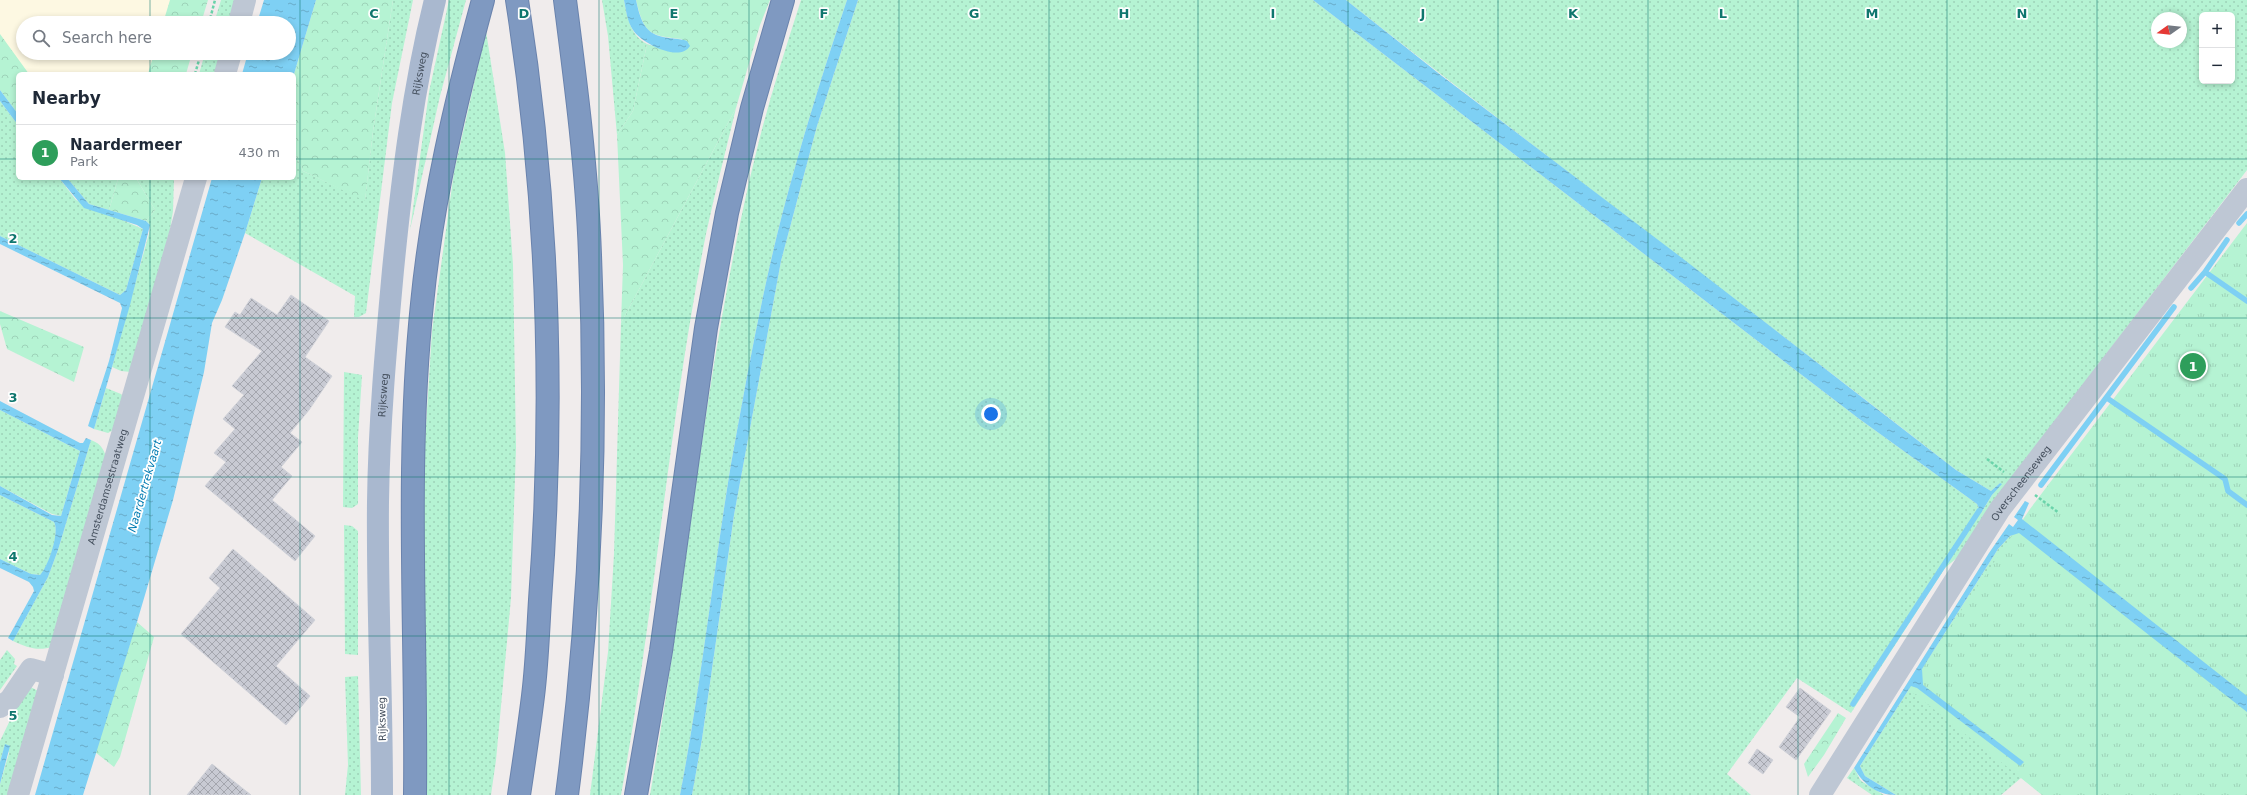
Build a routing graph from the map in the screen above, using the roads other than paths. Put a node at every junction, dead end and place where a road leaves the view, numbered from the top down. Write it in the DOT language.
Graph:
graph roads {
  1 [pos="245,0"];
  2 [pos="435,0"];
  3 [pos="483,0"];
  4 [pos="517,0"];
  5 [pos="565,0"];
  6 [pos="783,0"];
  7 [pos="241,16"];
  8 [pos="229,60"];
  9 [pos="226,72"];
  10 [pos="195,180"];
  11 [pos="2247,189"];
  12 [pos="53,675"];
  13 [pos="0,707"];
  14 [pos="18,795"];
  15 [pos="382,795"];
  16 [pos="415,795"];
  17 [pos="519,795"];
  18 [pos="567,795"];
  19 [pos="636,795"];
  20 [pos="1820,795"];
  1 -- 7 [label="street"];
  2 -- 15 [label="main road, Rijksweg"];
  3 -- 16 [label="highway"];
  4 -- 17 [label="highway"];
  5 -- 18 [label="highway"];
  6 -- 19 [label="highway"];
  8 -- 9 [label="street"];
  10 -- 12 [label="street, Amsterdamsestraatweg"];
  11 -- 20 [label="street, Overscheenseweg"];
  12 -- 13 [label="street"];
  12 -- 14 [label="street, Amsterdamsestraatweg"];
}
